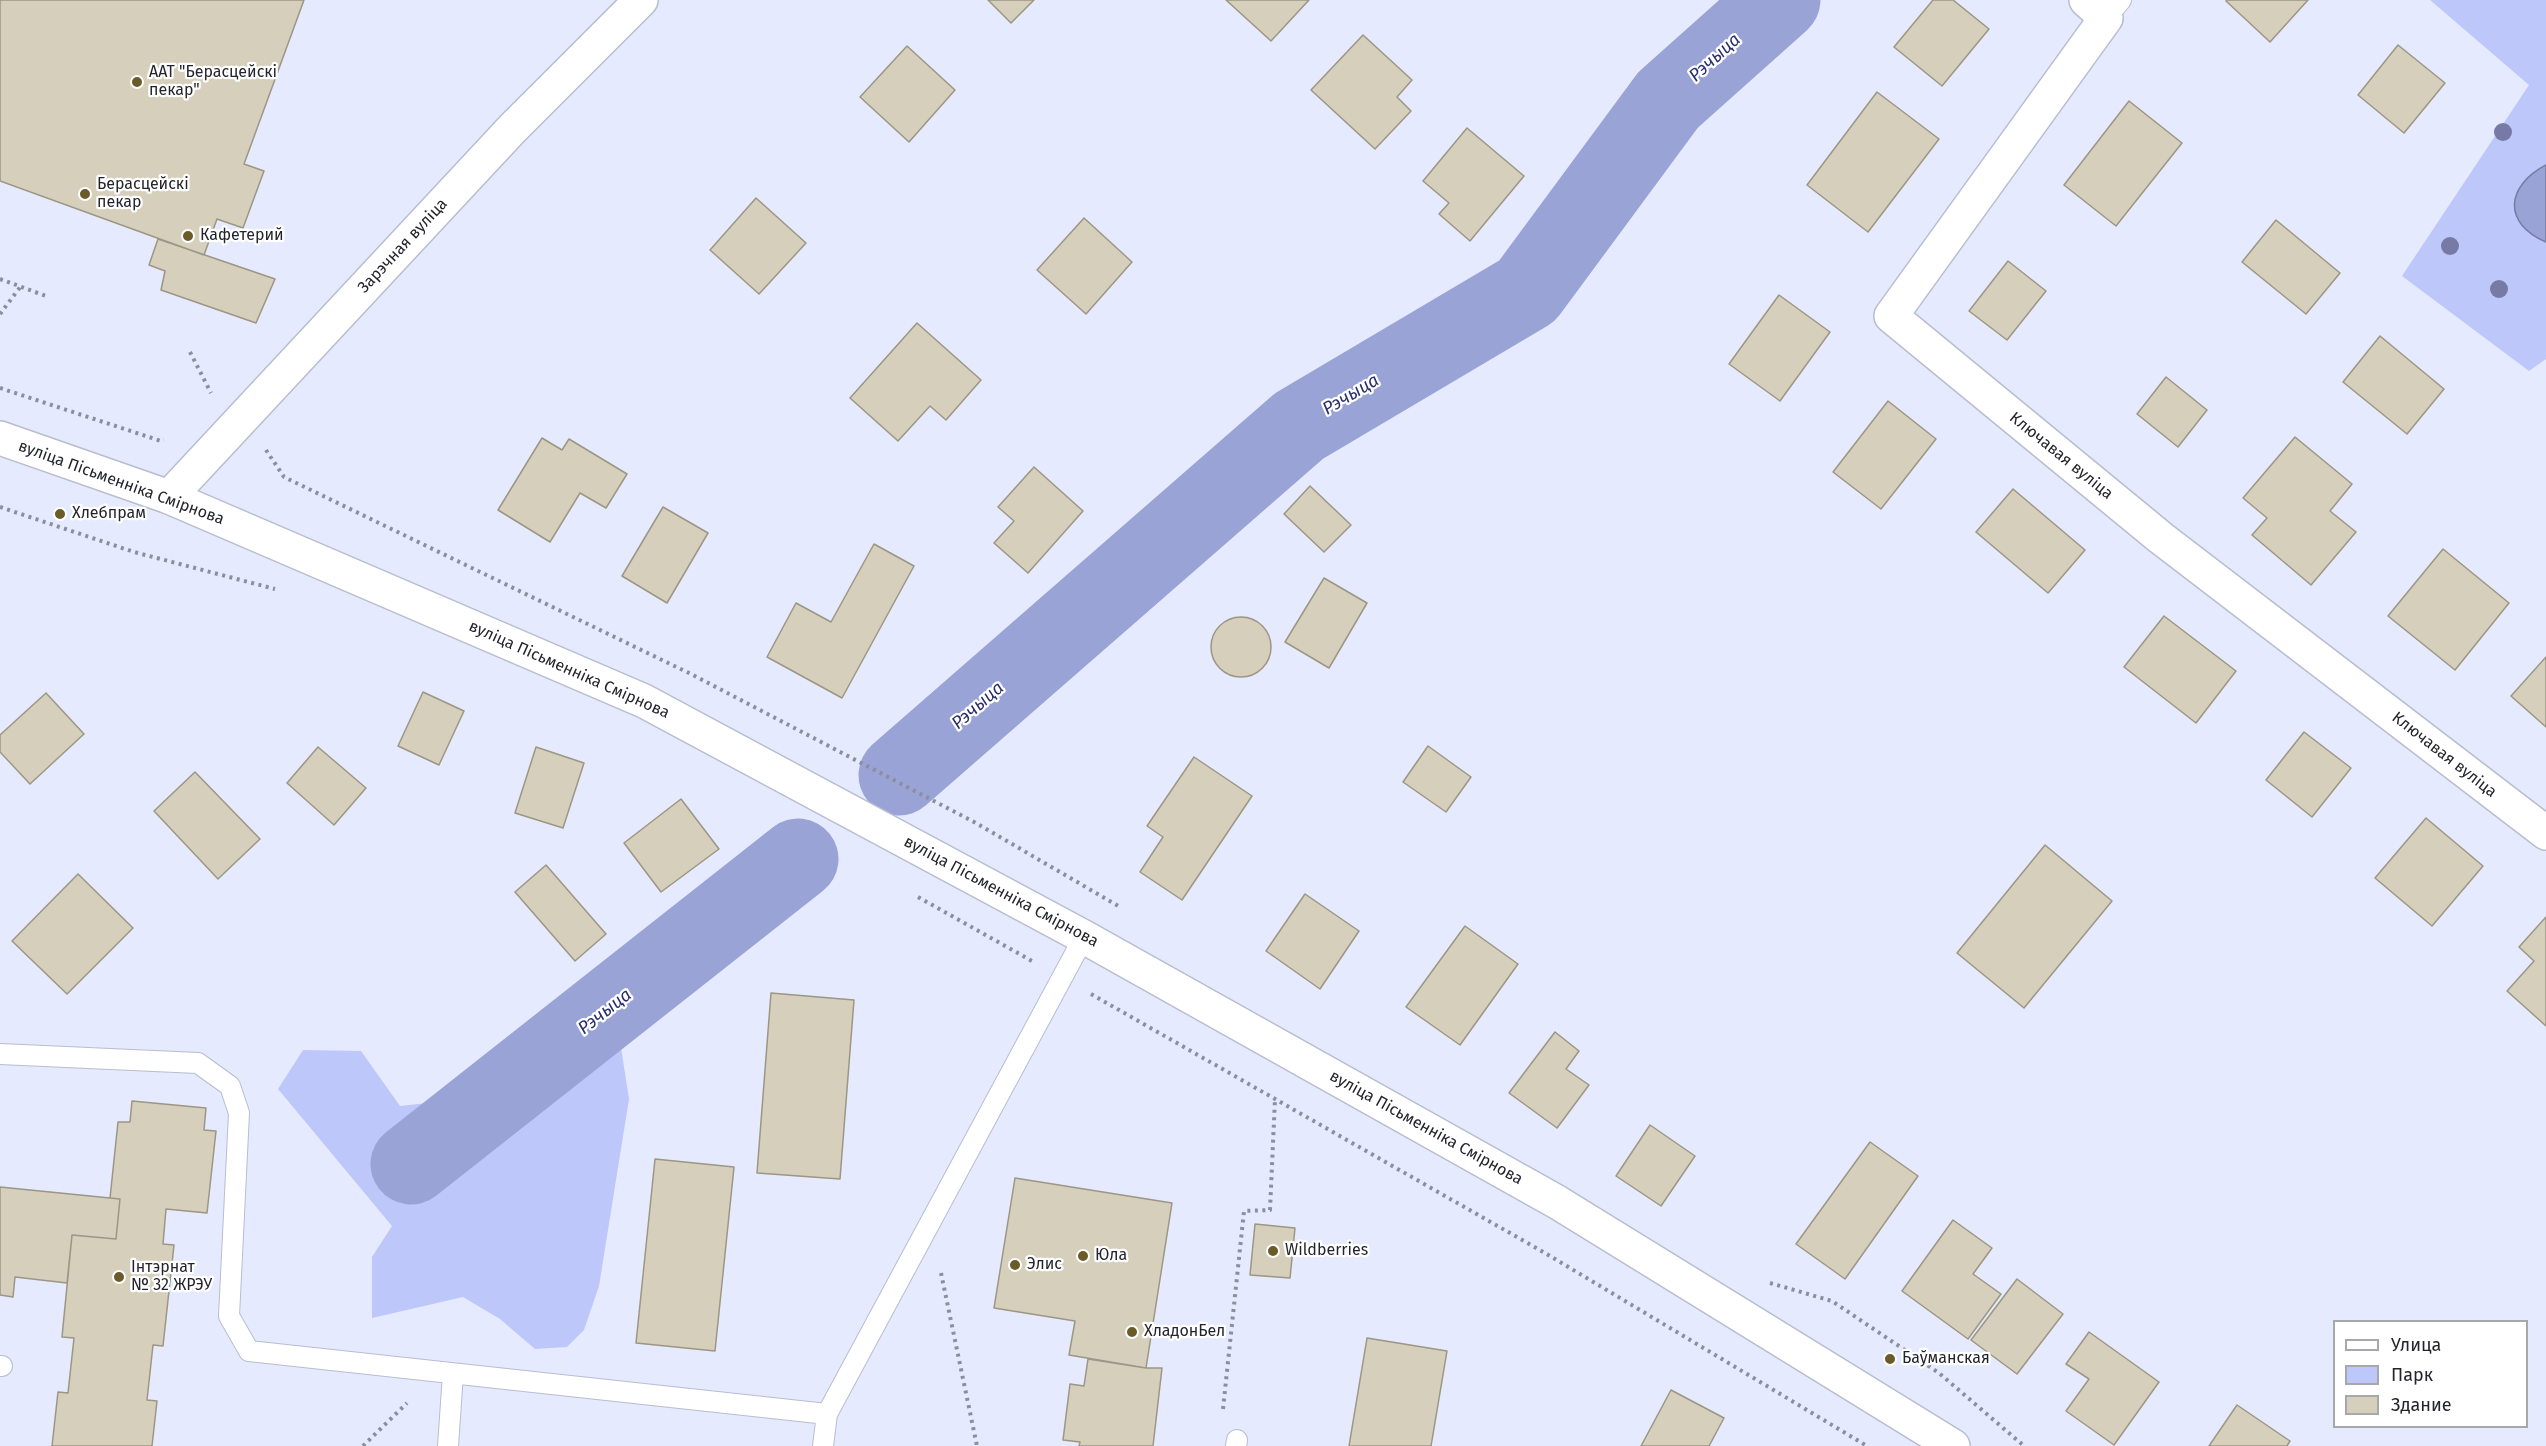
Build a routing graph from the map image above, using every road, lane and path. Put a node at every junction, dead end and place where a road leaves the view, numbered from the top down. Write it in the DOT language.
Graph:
graph roads {
  1 [pos="641,0"];
  2 [pos="2104,6"];
  3 [pos="0,279"];
  4 [pos="21,286"];
  5 [pos="46,296"];
  6 [pos="0,314"];
  7 [pos="190,352"];
  8 [pos="0,388"];
  9 [pos="214,400"];
  10 [pos="171,437"];
  11 [pos="0,438"];
  12 [pos="169,497"];
  13 [pos="0,507"];
  14 [pos="281,591"];
  15 [pos="2546,833"];
  16 [pos="915,896"];
  17 [pos="1084,937"];
  18 [pos="1062,977"];
  19 [pos="0,1054"];
  20 [pos="1275,1099"];
  21 [pos="930,1223"];
  22 [pos="446,1373"];
  23 [pos="827,1414"];
  24 [pos="1236,1443"];
  25 [pos="363,1446"];
  26 [pos="448,1446"];
  27 [pos="823,1446"];
  28 [pos="977,1446"];
  29 [pos="1868,1446"];
  30 [pos="1953,1446"];
  1 -- 12 [label="main road, Зарэчная вуліца"];
  2 -- 15 [label="main road, Ключавая вуліца"];
  3 -- 4 [label="path"];
  4 -- 5 [label="path"];
  4 -- 6 [label="path"];
  7 -- 9 [label="path"];
  8 -- 10 [label="path"];
  11 -- 12 [label="main road, вуліца Пісьменніка Смірнова"];
  12 -- 17 [label="main road, вуліца Пісьменніка Смірнова"];
  13 -- 14 [label="path"];
  16 -- 18 [label="path"];
  17 -- 18 [label="lane"];
  17 -- 30 [label="main road, вуліца Пісьменніка Смірнова"];
  18 -- 20 [label="path"];
  18 -- 21 [label="lane"];
  19 -- 22 [label="lane"];
  20 -- 24 [label="path"];
  20 -- 29 [label="path"];
  21 -- 23 [label="lane"];
  21 -- 28 [label="path"];
  22 -- 23 [label="lane"];
  22 -- 25 [label="path"];
  22 -- 26 [label="lane"];
  23 -- 27 [label="lane"];
}
